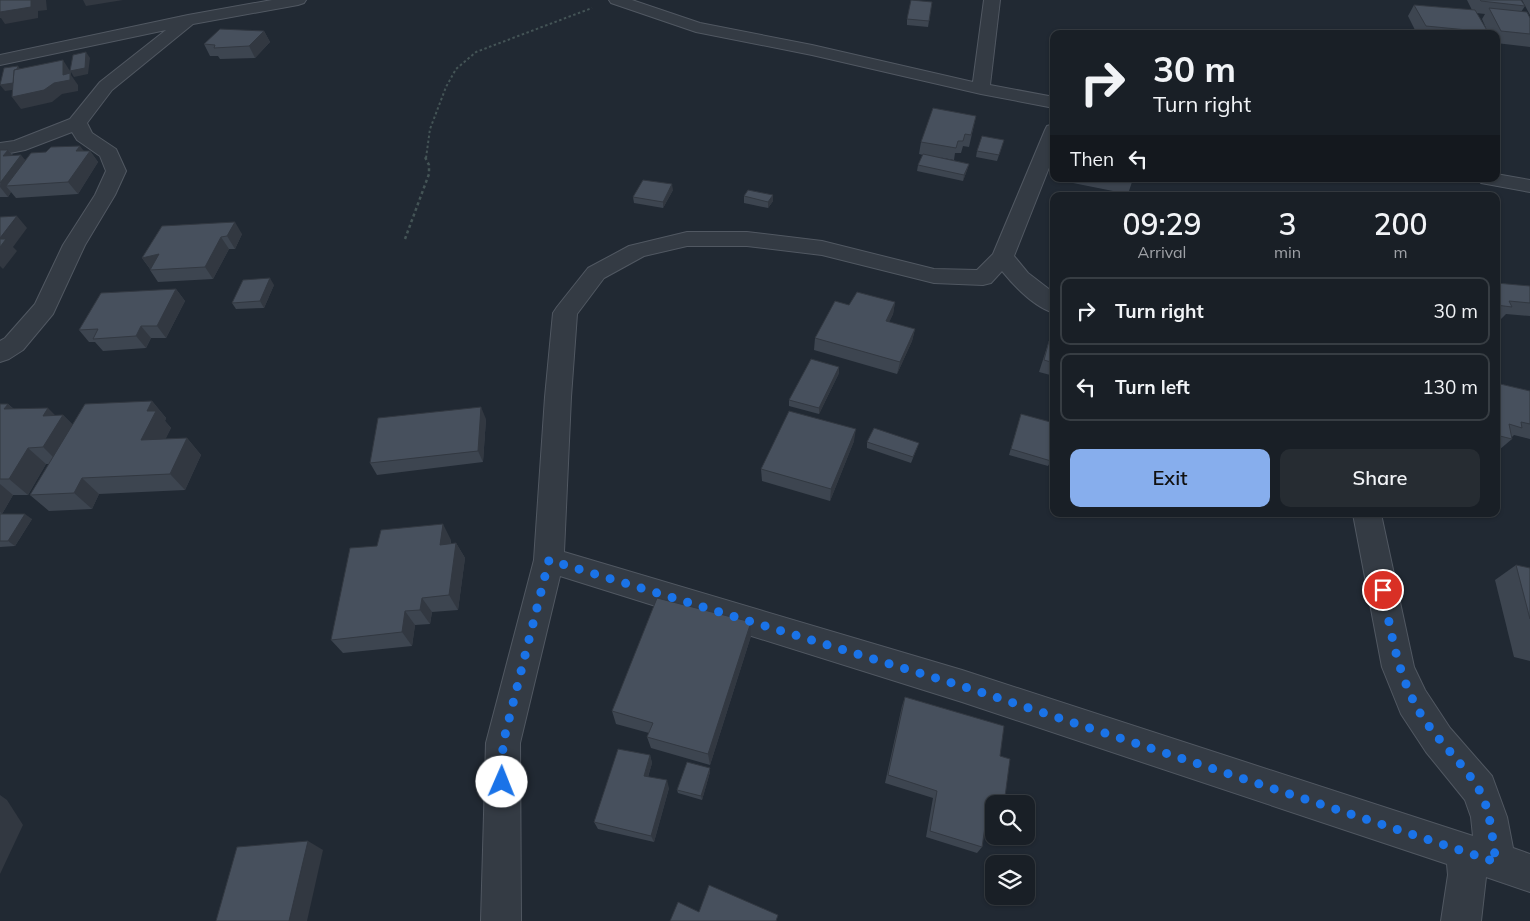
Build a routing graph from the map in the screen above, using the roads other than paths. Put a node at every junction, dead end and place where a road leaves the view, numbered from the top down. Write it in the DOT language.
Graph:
graph roads {
  1 [pos="298,0"];
  2 [pos="992,0"];
  3 [pos="622,2"];
  4 [pos="188,20"];
  5 [pos="0,60"];
  6 [pos="981,89"];
  7 [pos="1050,102"];
  8 [pos="77,123"];
  9 [pos="1050,140"];
  10 [pos="0,149"];
  11 [pos="1500,181"];
  12 [pos="1530,186"];
  13 [pos="1003,257"];
  14 [pos="1050,302"];
  15 [pos="0,353"];
  16 [pos="1368,517"];
  17 [pos="549,560"];
  18 [pos="1480,856"];
  19 [pos="1530,873"];
  20 [pos="501,921"];
  21 [pos="1461,921"];
  1 -- 4 [label="street"];
  2 -- 6 [label="street"];
  3 -- 6 [label="street"];
  4 -- 5 [label="street"];
  4 -- 8 [label="street"];
  6 -- 7 [label="street"];
  8 -- 10 [label="street"];
  8 -- 15 [label="street"];
  9 -- 13 [label="street"];
  11 -- 12 [label="street"];
  13 -- 14 [label="street"];
  13 -- 17 [label="street"];
  16 -- 18 [label="street"];
  17 -- 18 [label="street"];
  17 -- 20 [label="street"];
  18 -- 19 [label="street"];
  18 -- 21 [label="street"];
}
